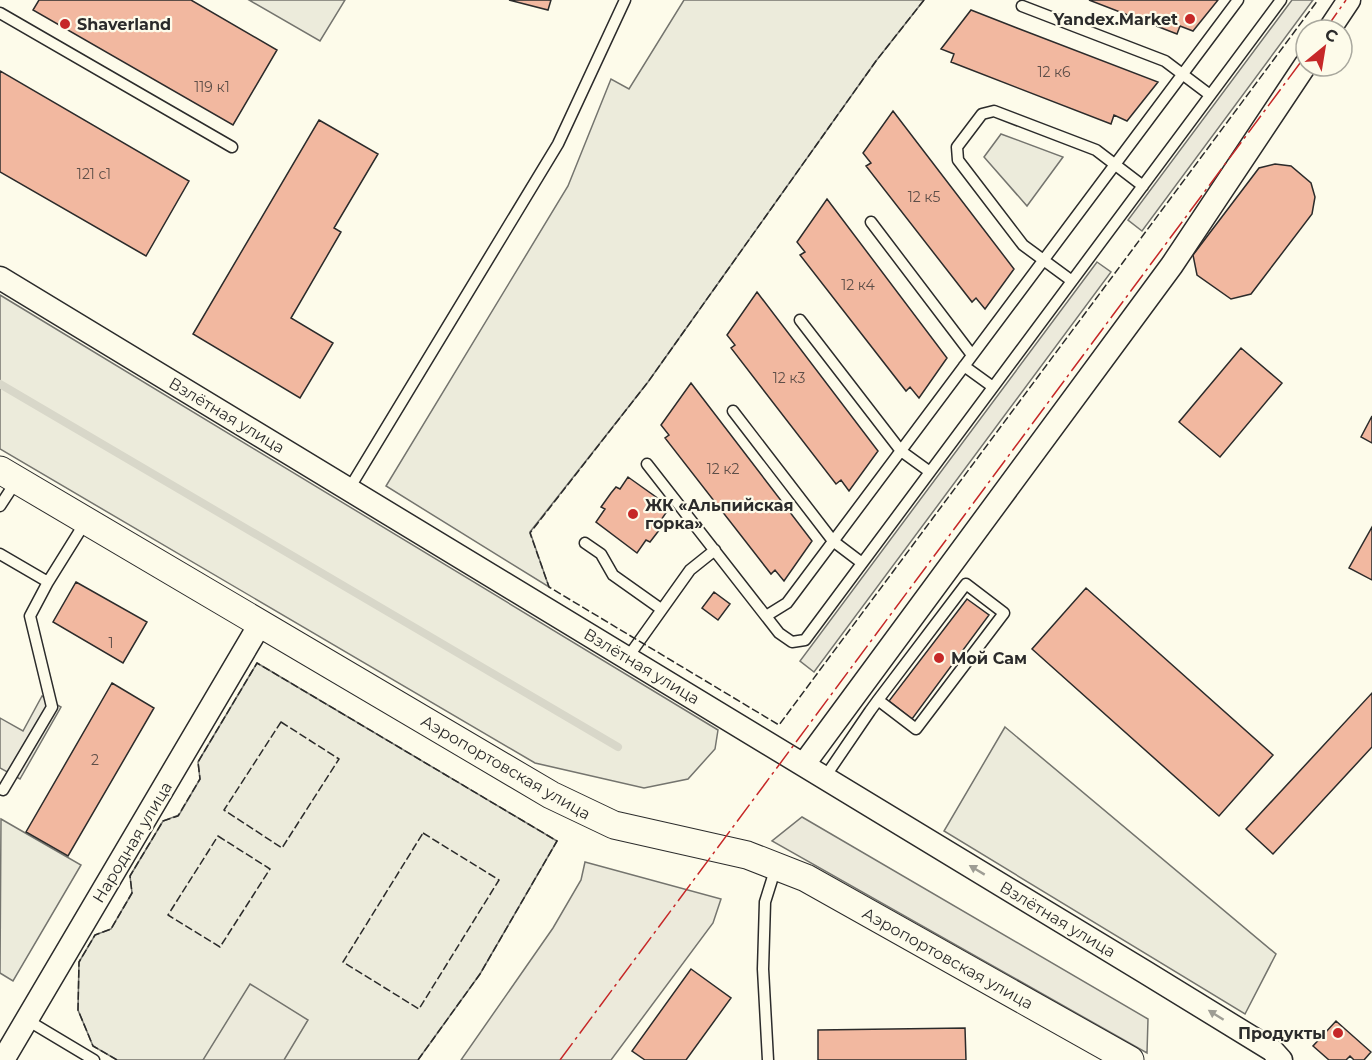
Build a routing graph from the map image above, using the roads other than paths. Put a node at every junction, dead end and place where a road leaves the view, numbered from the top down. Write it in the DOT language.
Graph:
graph roads {
  1 [pos="625,0"];
  2 [pos="1238,0"];
  3 [pos="1349,0"];
  4 [pos="1275,2"];
  5 [pos="1022,6"];
  6 [pos="0,13"];
  7 [pos="1337,18"];
  8 [pos="1182,74"];
  9 [pos="1297,78"];
  10 [pos="1210,95"];
  11 [pos="232,147"];
  12 [pos="1115,165"];
  13 [pos="1143,186"];
  14 [pos="872,222"];
  15 [pos="1043,260"];
  16 [pos="0,278"];
  17 [pos="1072,281"];
  18 [pos="800,320"];
  19 [pos="972,355"];
  20 [pos="964,366"];
  21 [pos="993,387"];
  22 [pos="734,411"];
  23 [pos="901,451"];
  24 [pos="647,464"];
  25 [pos="930,472"];
  26 [pos="9,475"];
  27 [pos="349,489"];
  28 [pos="0,506"];
  29 [pos="86,521"];
  30 [pos="833,541"];
  31 [pos="585,543"];
  32 [pos="715,550"];
  33 [pos="0,554"];
  34 [pos="862,563"];
  35 [pos="48,582"];
  36 [pos="661,609"];
  37 [pos="766,616"];
  38 [pos="261,624"];
  39 [pos="628,657"];
  40 [pos="878,700"];
  41 [pos="804,764"];
  42 [pos="825,777"];
  43 [pos="3,790"];
  44 [pos="777,864"];
  45 [pos="27,1020"];
  46 [pos="3,1060"];
  47 [pos="94,1060"];
  48 [pos="768,1060"];
  49 [pos="1130,1060"];
  50 [pos="1281,1060"];
  1 -- 27 [label="lane"];
  2 -- 8 [label="lane"];
  3 -- 7 [label="street"];
  4 -- 10 [label="lane"];
  5 -- 8 [label="lane"];
  6 -- 11 [label="lane"];
  8 -- 10 [label="lane"];
  8 -- 12 [label="lane"];
  9 -- 41 [label="street"];
  10 -- 13 [label="lane"];
  12 -- 13 [label="lane"];
  12 -- 15 [label="lane"];
  12 -- 15 [label="lane"];
  13 -- 17 [label="lane"];
  14 -- 19 [label="lane"];
  15 -- 17 [label="lane"];
  15 -- 19 [label="lane"];
  16 -- 27 [label="street, Взлётная улица"];
  17 -- 21 [label="lane"];
  18 -- 23 [label="lane"];
  19 -- 20 [label="lane"];
  20 -- 21 [label="lane"];
  20 -- 23 [label="lane"];
  21 -- 25 [label="lane"];
  22 -- 30 [label="lane"];
  23 -- 25 [label="lane"];
  23 -- 30 [label="lane"];
  24 -- 32 [label="lane"];
  25 -- 34 [label="lane"];
  26 -- 28 [label="lane"];
  26 -- 29 [label="street, Аэропортовская улица"];
  27 -- 39 [label="street, Взлётная улица"];
  29 -- 35 [label="lane"];
  29 -- 38 [label="street, Аэропортовская улица"];
  30 -- 34 [label="lane"];
  30 -- 37 [label="lane"];
  31 -- 36 [label="lane"];
  32 -- 36 [label="lane"];
  32 -- 37 [label="lane"];
  33 -- 35 [label="lane"];
  34 -- 37 [label="lane"];
  35 -- 43 [label="lane"];
  36 -- 39 [label="lane"];
  38 -- 44 [label="street, Аэропортовская улица"];
  38 -- 45 [label="street, Народная улица"];
  39 -- 41 [label="street, Взлётная улица"];
  40 -- 40 [label="lane"];
  40 -- 42 [label="lane"];
  41 -- 42 [label="street, Взлётная улица"];
  50 -- 42 [label="street, Взлётная улица, one-way"];
  44 -- 48 [label="lane"];
  44 -- 49 [label="street, Аэропортовская улица"];
  45 -- 46 [label="street, Народная улица"];
  45 -- 47 [label="lane"];
}
